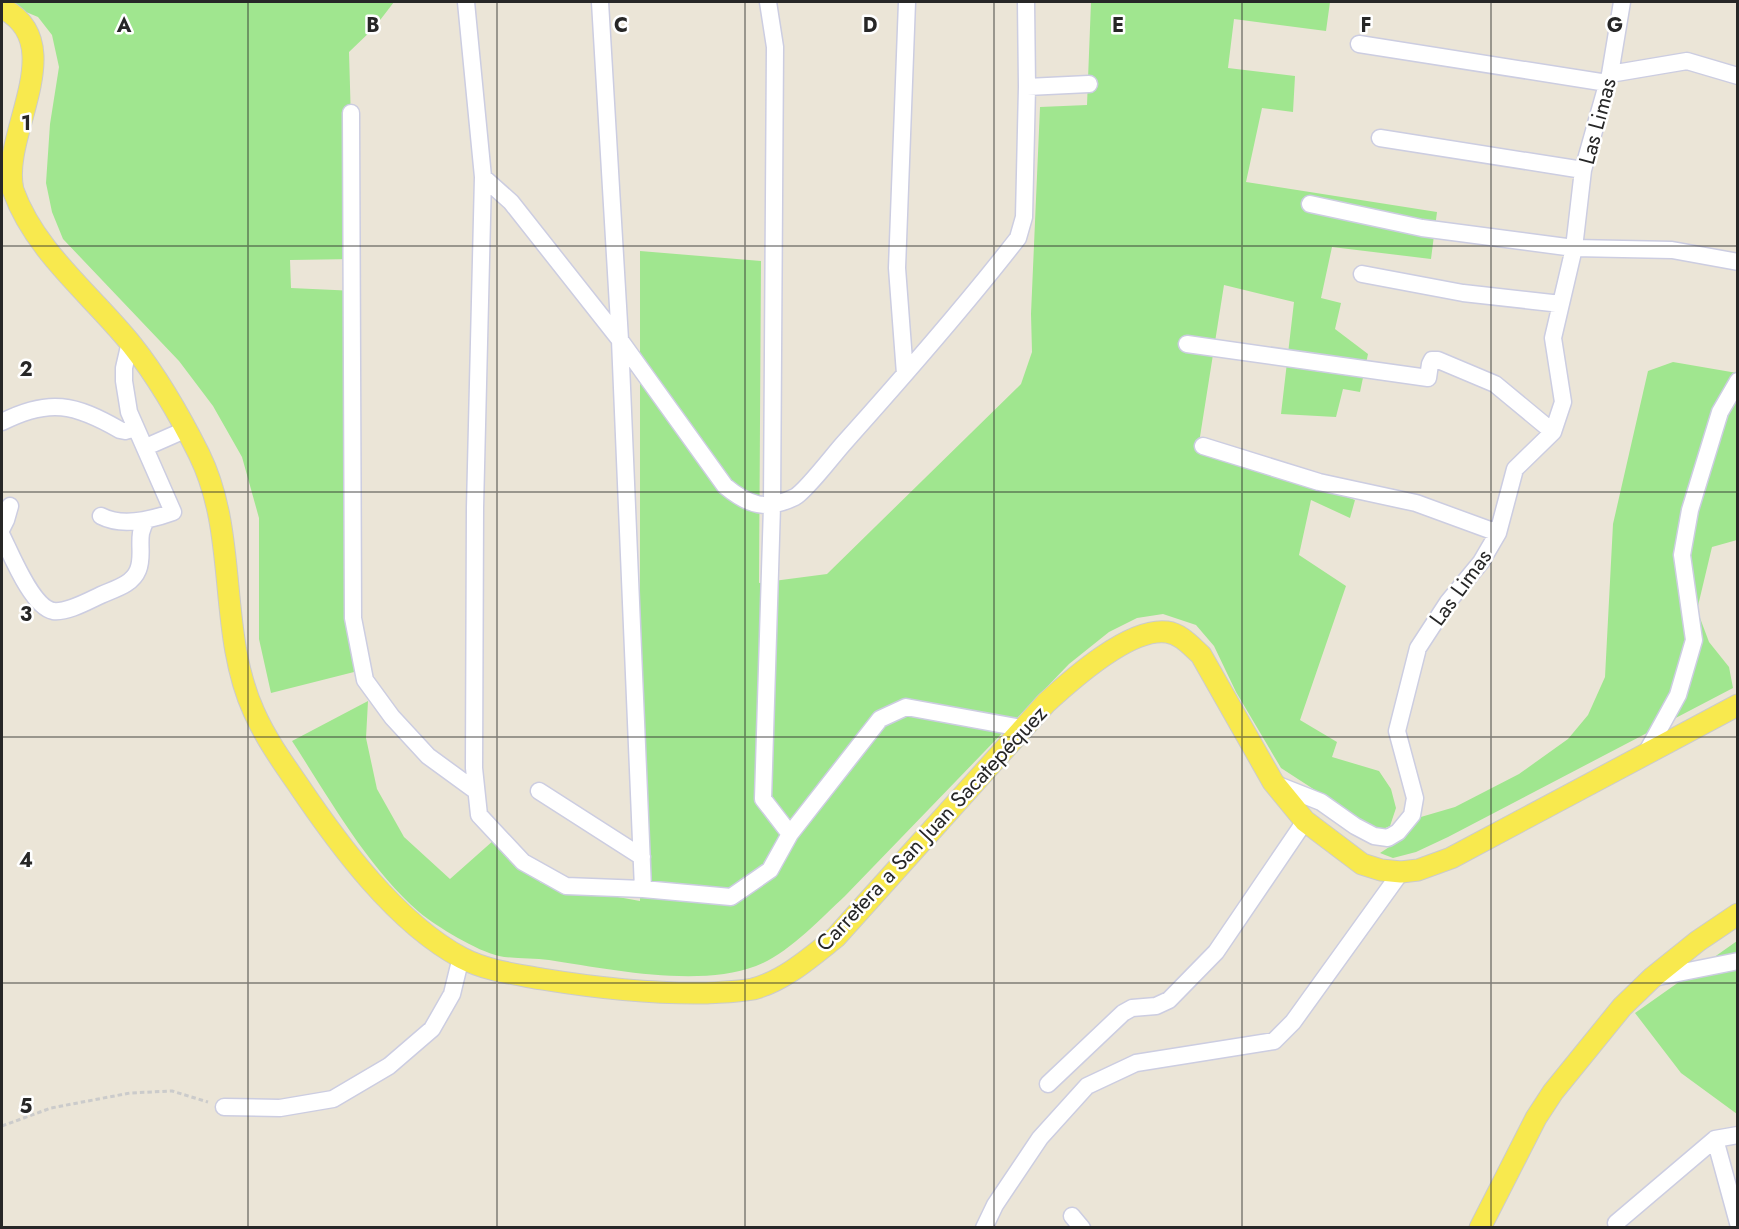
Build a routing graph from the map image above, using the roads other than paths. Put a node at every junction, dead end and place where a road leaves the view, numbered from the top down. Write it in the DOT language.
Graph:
graph roads {
  1 [pos="466,2"];
  2 [pos="600,2"];
  3 [pos="768,2"];
  4 [pos="907,2"];
  5 [pos="1026,2"];
  6 [pos="1622,2"];
  7 [pos="2,8"];
  8 [pos="1359,44"];
  9 [pos="1737,76"];
  10 [pos="1609,78"];
  11 [pos="1089,84"];
  12 [pos="1027,87"];
  13 [pos="351,113"];
  14 [pos="1380,138"];
  15 [pos="6,163"];
  16 [pos="1583,170"];
  17 [pos="483,177"];
  18 [pos="1310,204"];
  19 [pos="1574,248"];
  20 [pos="1737,262"];
  21 [pos="1362,274"];
  22 [pos="1561,304"];
  23 [pos="620,340"];
  24 [pos="130,342"];
  25 [pos="1187,344"];
  26 [pos="905,374"];
  27 [pos="1737,381"];
  28 [pos="2,422"];
  29 [pos="136,428"];
  30 [pos="187,429"];
  31 [pos="1554,432"];
  32 [pos="1203,446"];
  33 [pos="146,447"];
  34 [pos="10,506"];
  35 [pos="772,506"];
  36 [pos="102,516"];
  37 [pos="146,520"];
  38 [pos="2,528"];
  39 [pos="1498,533"];
  40 [pos="2,536"];
  41 [pos="1737,705"];
  42 [pos="1022,728"];
  43 [pos="1645,755"];
  44 [pos="1272,782"];
  45 [pos="476,791"];
  46 [pos="539,791"];
  47 [pos="1305,821"];
  48 [pos="790,834"];
  49 [pos="642,857"];
  50 [pos="1401,872"];
  51 [pos="643,889"];
  52 [pos="1737,914"];
  53 [pos="461,957"];
  54 [pos="1737,961"];
  55 [pos="1652,978"];
  56 [pos="1048,1084"];
  57 [pos="224,1107"];
  58 [pos="1737,1135"];
  59 [pos="1715,1138"];
  60 [pos="1616,1223"];
  61 [pos="1737,1223"];
  62 [pos="984,1227"];
  63 [pos="1480,1227"];
  1 -- 17 [label="street"];
  2 -- 23 [label="street"];
  3 -- 35 [label="street"];
  4 -- 26 [label="street"];
  5 -- 12 [label="street"];
  6 -- 10 [label="street, Las Limas"];
  7 -- 15 [label="main road, Carretera a San Juan Sacatepéquez"];
  8 -- 10 [label="street"];
  9 -- 10 [label="street"];
  10 -- 16 [label="street, Las Limas"];
  11 -- 12 [label="street"];
  12 -- 26 [label="street"];
  13 -- 45 [label="street"];
  14 -- 16 [label="street"];
  15 -- 24 [label="main road, Carretera a San Juan Sacatepéquez"];
  16 -- 19 [label="street, Las Limas"];
  17 -- 23 [label="street"];
  17 -- 45 [label="street"];
  18 -- 19 [label="street"];
  19 -- 20 [label="street"];
  19 -- 22 [label="street, Las Limas"];
  21 -- 22 [label="street"];
  22 -- 31 [label="street, Las Limas"];
  23 -- 35 [label="street"];
  23 -- 49 [label="street"];
  24 -- 29 [label="street"];
  24 -- 30 [label="main road, Carretera a San Juan Sacatepéquez"];
  25 -- 31 [label="street"];
  26 -- 35 [label="street"];
  27 -- 43 [label="street"];
  28 -- 29 [label="street"];
  29 -- 33 [label="street"];
  30 -- 33 [label="street"];
  30 -- 53 [label="main road, Carretera a San Juan Sacatepéquez"];
  31 -- 39 [label="street, Las Limas"];
  32 -- 39 [label="street"];
  33 -- 37 [label="street"];
  34 -- 38 [label="street"];
  35 -- 48 [label="street"];
  36 -- 37 [label="street"];
  37 -- 40 [label="street"];
  39 -- 44 [label="street, Las Limas"];
  41 -- 43 [label="main road, Carretera a San Juan Sacatepéquez"];
  42 -- 44 [label="main road, Carretera a San Juan Sacatepéquez"];
  42 -- 48 [label="street"];
  42 -- 53 [label="main road, Carretera a San Juan Sacatepéquez"];
  43 -- 50 [label="main road, Carretera a San Juan Sacatepéquez"];
  44 -- 47 [label="main road, Carretera a San Juan Sacatepéquez"];
  45 -- 51 [label="street"];
  46 -- 49 [label="street"];
  47 -- 50 [label="main road, Carretera a San Juan Sacatepéquez"];
  47 -- 56 [label="street"];
  48 -- 51 [label="street"];
  49 -- 51 [label="street"];
  50 -- 62 [label="street"];
  52 -- 55 [label="main road"];
  53 -- 57 [label="street"];
  54 -- 55 [label="street"];
  55 -- 63 [label="main road"];
  58 -- 59 [label="street"];
  59 -- 60 [label="street"];
  59 -- 61 [label="street"];
}
